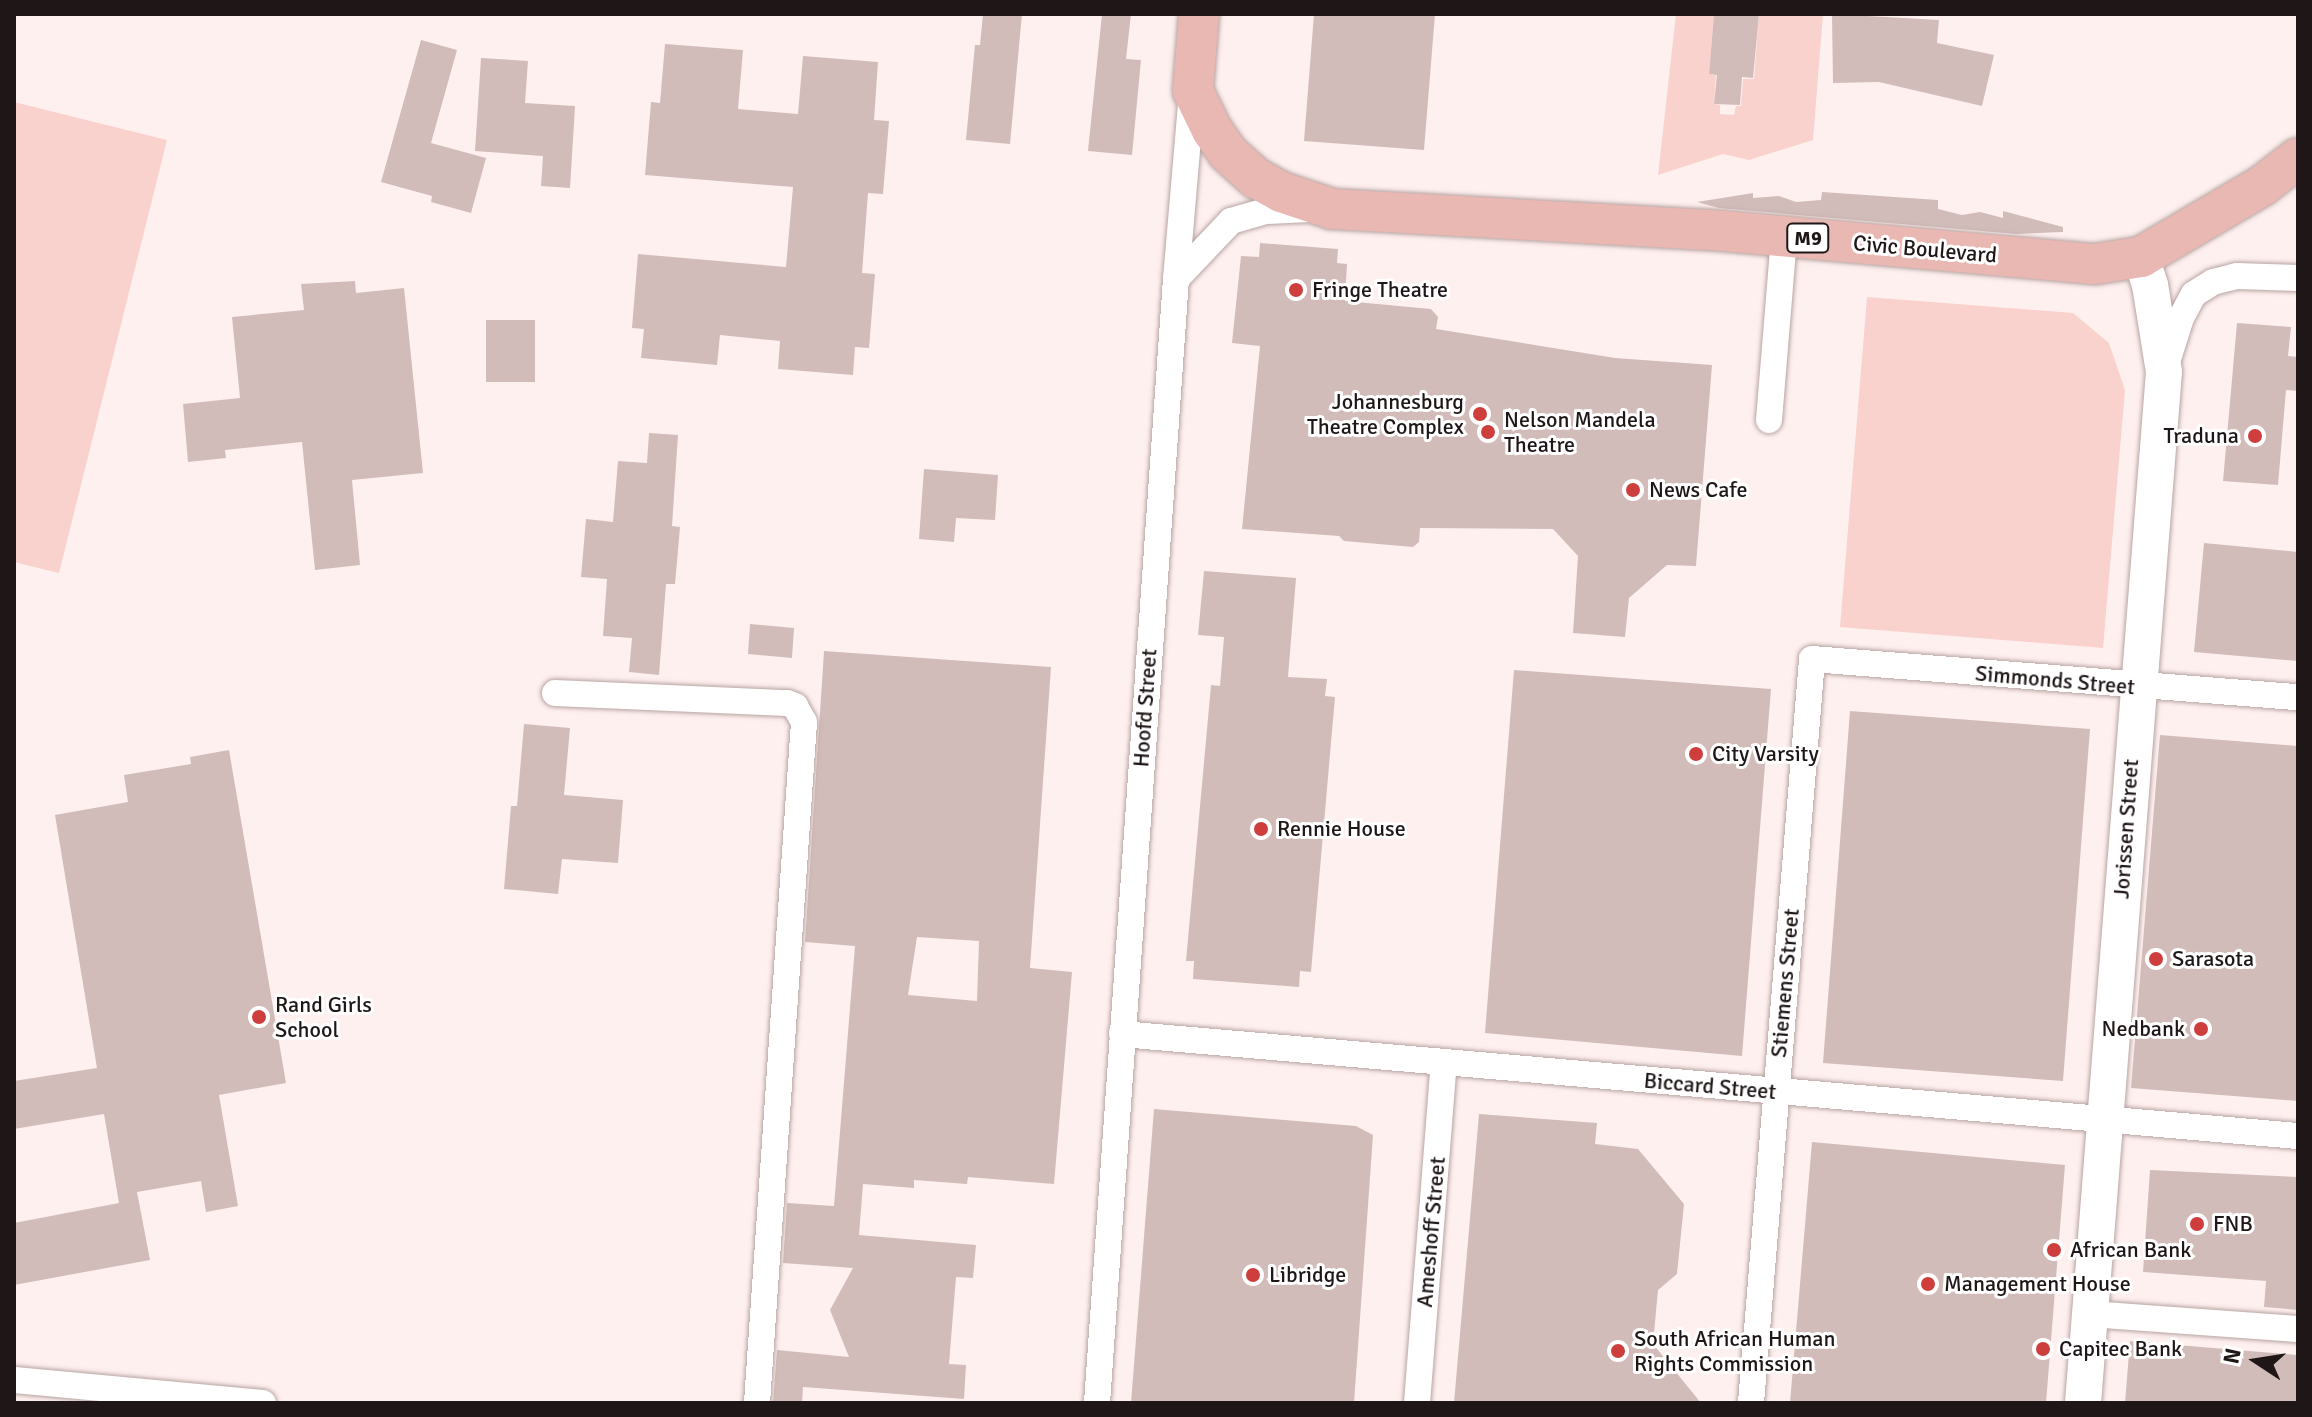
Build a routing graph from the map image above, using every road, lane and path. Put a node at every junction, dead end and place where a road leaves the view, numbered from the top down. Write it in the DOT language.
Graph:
graph roads {
  1 [pos="1199,14"];
  2 [pos="1193,91"];
  3 [pos="2298,158"];
  4 [pos="1332,209"];
  5 [pos="1784,236"];
  6 [pos="2141,257"];
  7 [pos="2298,278"];
  8 [pos="1176,279"];
  9 [pos="2164,372"];
  10 [pos="1769,420"];
  11 [pos="1812,659"];
  12 [pos="2137,687"];
  13 [pos="555,693"];
  14 [pos="2298,697"];
  15 [pos="1122,1034"];
  16 [pos="1444,1062"];
  17 [pos="1776,1093"];
  18 [pos="2104,1117"];
  19 [pos="2298,1136"];
  20 [pos="2089,1314"];
  21 [pos="2298,1329"];
  22 [pos="14,1380"];
  23 [pos="263,1403"];
  24 [pos="757,1403"];
  25 [pos="1097,1403"];
  26 [pos="1417,1403"];
  27 [pos="1751,1403"];
  28 [pos="2083,1403"];
  1 -- 2 [label="main road, Hoofd Street"];
  2 -- 4 [label="main road, Civic Boulevard / M9"];
  2 -- 8 [label="street, Hoofd Street"];
  3 -- 6 [label="main road, Civic Boulevard / M9"];
  4 -- 5 [label="main road, Civic Boulevard / M9"];
  4 -- 8 [label="street, Civic Boulevard"];
  5 -- 6 [label="main road, Civic Boulevard / M9"];
  5 -- 10 [label="street"];
  6 -- 9 [label="main road, Jorissen Street"];
  7 -- 9 [label="street"];
  8 -- 15 [label="street, Hoofd Street"];
  9 -- 12 [label="main road, Jorissen Street"];
  11 -- 12 [label="street, Simmonds Street"];
  11 -- 17 [label="street, Stiemens Street"];
  12 -- 14 [label="street, Simmonds Street"];
  12 -- 18 [label="main road, Jorissen Street"];
  13 -- 24 [label="street"];
  15 -- 16 [label="street, Biccard Street"];
  15 -- 25 [label="street, Hoofd Street"];
  16 -- 17 [label="street, Biccard Street"];
  16 -- 26 [label="street, Ameshoff Street"];
  17 -- 18 [label="street, Biccard Street"];
  17 -- 27 [label="street, Stiemens Street"];
  18 -- 19 [label="street, Biccard Street"];
  18 -- 20 [label="main road, Jorissen Street"];
  20 -- 21 [label="street"];
  20 -- 28 [label="main road, Jorissen Street"];
  22 -- 23 [label="street"];
}
